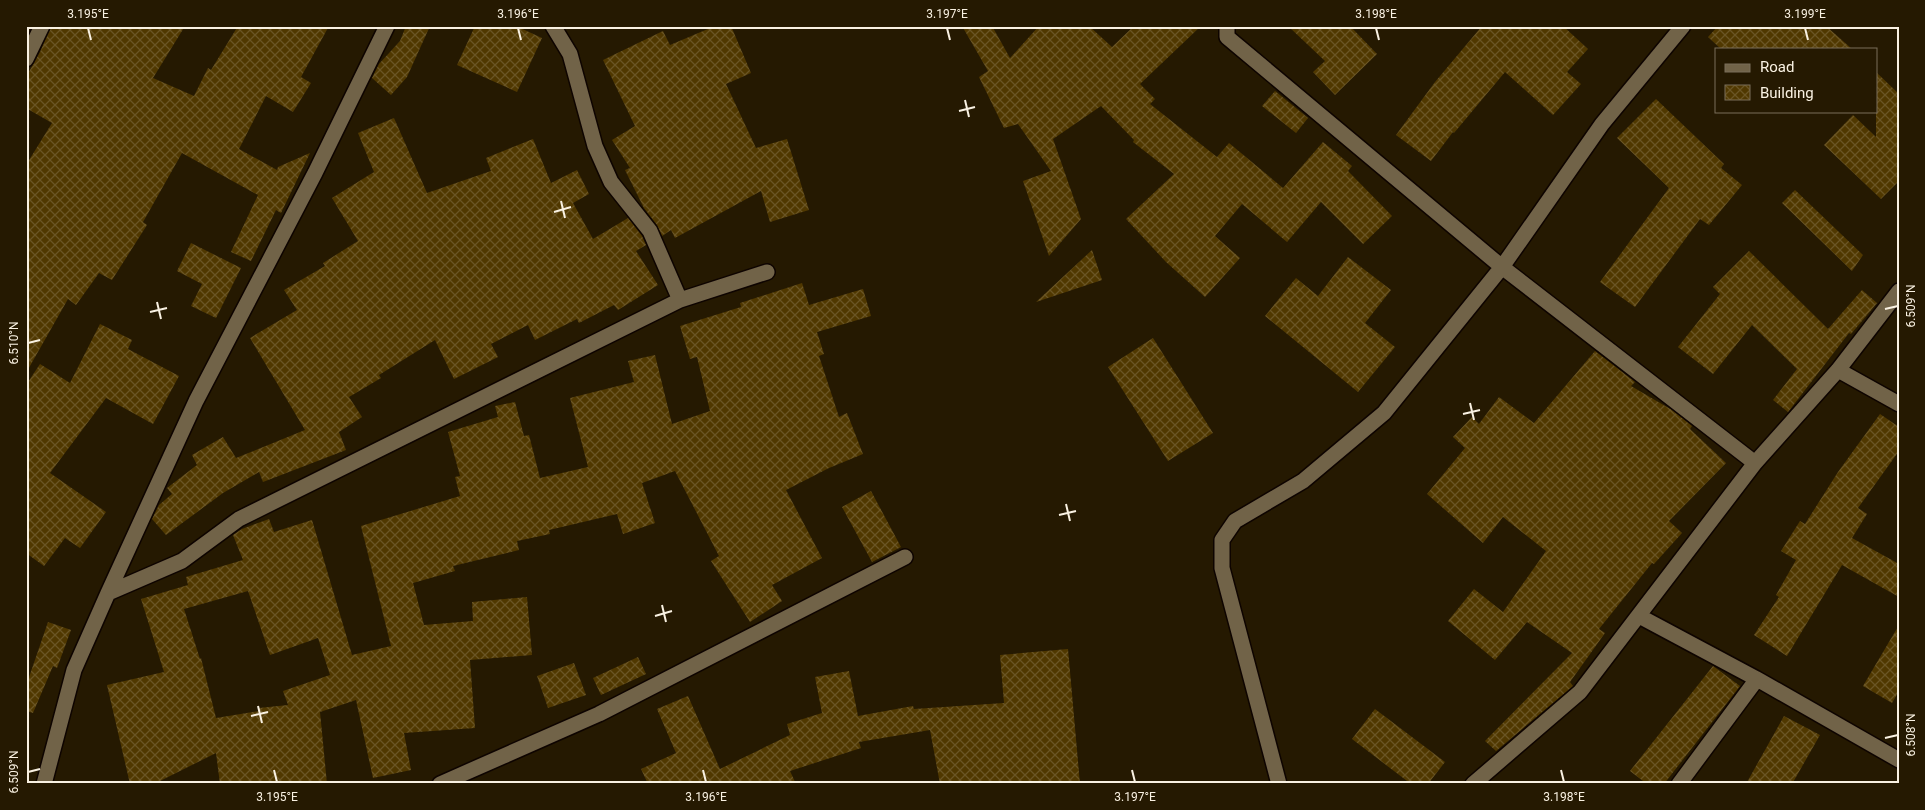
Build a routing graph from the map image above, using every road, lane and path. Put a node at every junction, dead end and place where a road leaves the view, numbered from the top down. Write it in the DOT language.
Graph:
graph roads {
  1 [pos="42,26"];
  2 [pos="387,26"];
  3 [pos="553,26"];
  4 [pos="1227,26"];
  5 [pos="1683,26"];
  6 [pos="26,59"];
  7 [pos="1502,267"];
  8 [pos="766,272"];
  9 [pos="1899,292"];
  10 [pos="680,300"];
  11 [pos="1838,370"];
  12 [pos="1899,404"];
  13 [pos="1755,463"];
  14 [pos="905,557"];
  15 [pos="108,593"];
  16 [pos="1639,616"];
  17 [pos="1757,679"];
  18 [pos="1899,760"];
  19 [pos="44,784"];
  20 [pos="440,784"];
  21 [pos="1279,784"];
  22 [pos="1474,784"];
  23 [pos="1679,784"];
  1 -- 6 [label="street"];
  2 -- 15 [label="street"];
  3 -- 10 [label="street"];
  4 -- 7 [label="street"];
  5 -- 7 [label="street"];
  7 -- 13 [label="street"];
  7 -- 21 [label="street"];
  8 -- 10 [label="street"];
  9 -- 11 [label="street"];
  10 -- 15 [label="street"];
  11 -- 12 [label="street"];
  11 -- 13 [label="street"];
  13 -- 16 [label="street"];
  14 -- 20 [label="street"];
  15 -- 19 [label="street"];
  16 -- 17 [label="street"];
  16 -- 22 [label="street"];
  17 -- 18 [label="street"];
  17 -- 23 [label="street"];
}
